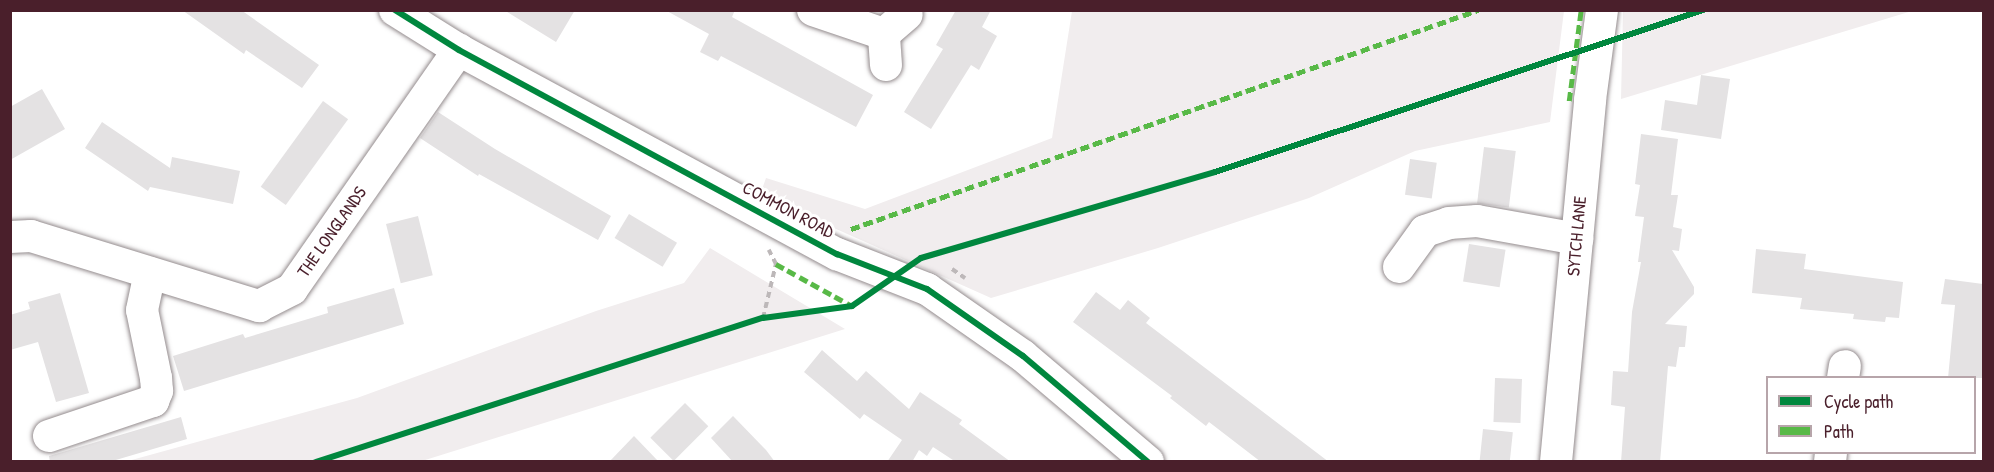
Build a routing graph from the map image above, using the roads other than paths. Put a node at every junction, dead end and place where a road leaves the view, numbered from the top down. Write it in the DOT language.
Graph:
graph roads {
  1 [pos="395,10"];
  2 [pos="813,10"];
  3 [pos="1602,10"];
  4 [pos="907,14"];
  5 [pos="459,50"];
  6 [pos="10,237"];
  7 [pos="1577,239"];
  8 [pos="1400,267"];
  9 [pos="150,273"];
  10 [pos="49,436"];
  11 [pos="1148,462"];
  12 [pos="1556,462"];
  1 -- 5 [label="street, COMMON ROAD"];
  2 -- 4 [label="street"];
  3 -- 7 [label="street, SYTCH LANE"];
  5 -- 9 [label="street, THE LONGLANDS"];
  5 -- 11 [label="street, COMMON ROAD"];
  6 -- 9 [label="street, THE LONGLANDS"];
  7 -- 8 [label="street"];
  7 -- 12 [label="street, SYTCH LANE"];
  9 -- 10 [label="street"];
}
